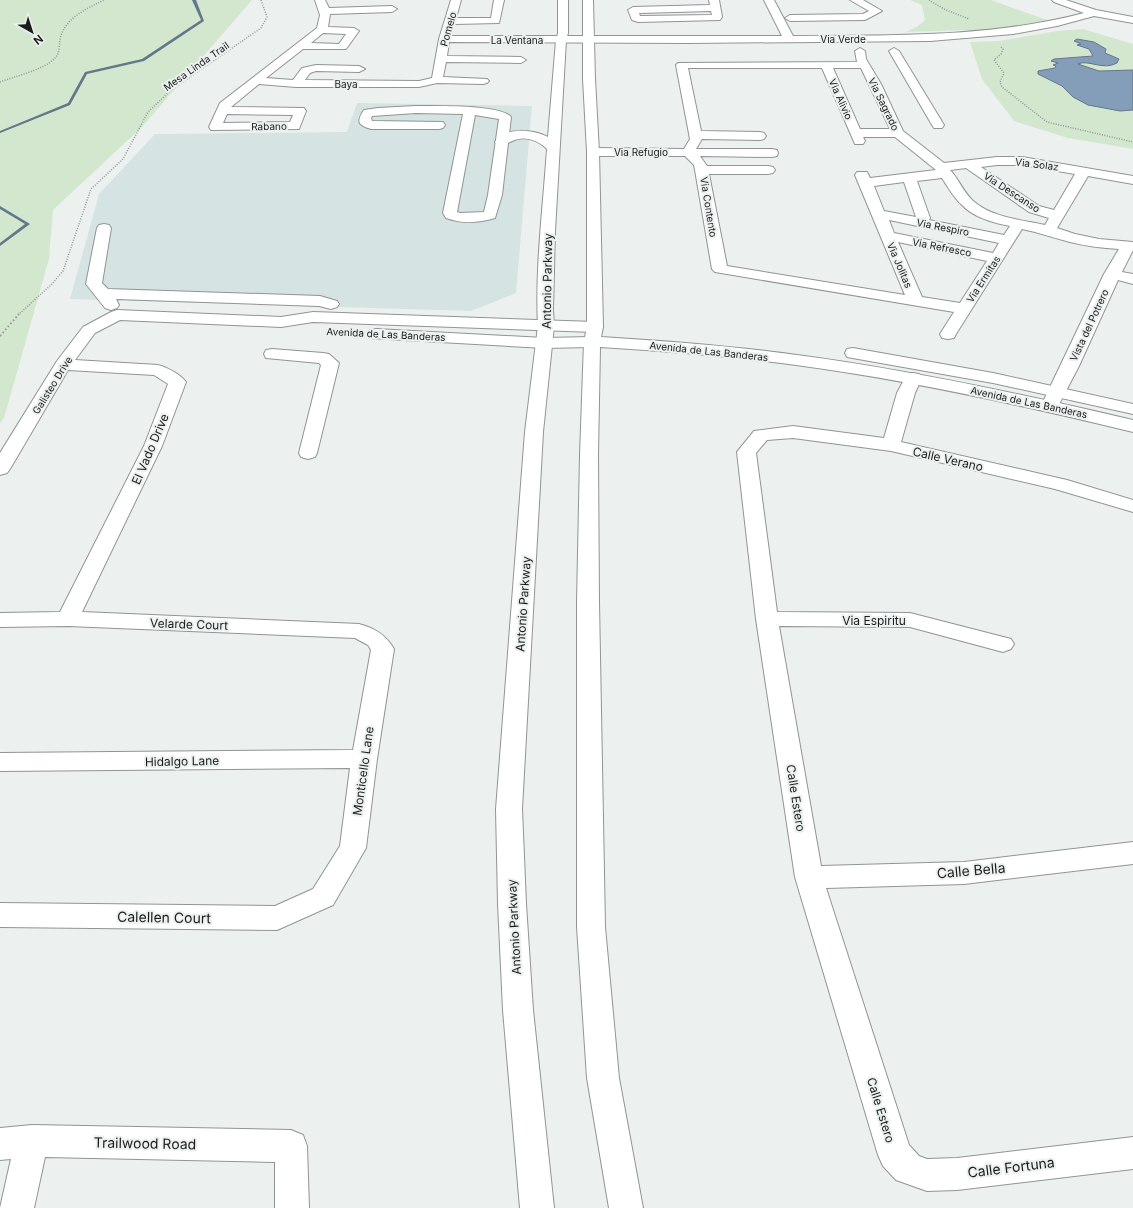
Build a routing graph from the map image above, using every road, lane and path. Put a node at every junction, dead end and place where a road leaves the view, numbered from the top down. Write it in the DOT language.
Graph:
graph roads {
  1 [pos="104,0"];
  2 [pos="261,0"];
  3 [pos="320,0"];
  4 [pos="456,0"];
  5 [pos="499,0"];
  6 [pos="563,0"];
  7 [pos="588,0"];
  8 [pos="769,0"];
  9 [pos="855,0"];
  10 [pos="929,0"];
  11 [pos="1057,0"];
  12 [pos="715,4"];
  13 [pos="829,6"];
  14 [pos="392,10"];
  15 [pos="325,11"];
  16 [pos="1094,12"];
  17 [pos="836,17"];
  18 [pos="790,18"];
  19 [pos="1133,20"];
  20 [pos="450,21"];
  21 [pos="772,24"];
  22 [pos="321,30"];
  23 [pos="984,34"];
  24 [pos="444,39"];
  25 [pos="770,39"];
  26 [pos="789,39"];
  27 [pos="846,39"];
  28 [pos="561,40"];
  29 [pos="590,40"];
  30 [pos="302,46"];
  31 [pos="894,51"];
  32 [pos="440,59"];
  33 [pos="487,60"];
  34 [pos="521,60"];
  35 [pos="862,62"];
  36 [pos="826,65"];
  37 [pos="368,69"];
  38 [pos="256,80"];
  39 [pos="437,80"];
  40 [pos="0,82"];
  41 [pos="296,84"];
  42 [pos="875,84"];
  43 [pos="914,85"];
  44 [pos="222,110"];
  45 [pos="470,111"];
  46 [pos="504,122"];
  47 [pos="439,125"];
  48 [pos="938,125"];
  49 [pos="555,126"];
  50 [pos="898,132"];
  51 [pos="696,135"];
  52 [pos="760,136"];
  53 [pos="501,142"];
  54 [pos="1133,142"];
  55 [pos="554,148"];
  56 [pos="593,152"];
  57 [pos="688,152"];
  58 [pos="772,153"];
  59 [pos="968,164"];
  60 [pos="702,170"];
  61 [pos="768,170"];
  62 [pos="944,170"];
  63 [pos="1084,171"];
  64 [pos="910,178"];
  65 [pos="1133,180"];
  66 [pos="878,214"];
  67 [pos="1058,216"];
  68 [pos="919,223"];
  69 [pos="1018,224"];
  70 [pos="104,228"];
  71 [pos="1048,230"];
  72 [pos="888,236"];
  73 [pos="1008,240"];
  74 [pos="1128,245"];
  75 [pos="997,258"];
  76 [pos="1112,274"];
  77 [pos="1133,279"];
  78 [pos="105,294"];
  79 [pos="916,300"];
  80 [pos="964,309"];
  81 [pos="117,315"];
  82 [pos="342,318"];
  83 [pos="281,322"];
  84 [pos="627,328"];
  85 [pos="598,332"];
  86 [pos="545,334"];
  87 [pos="948,334"];
  88 [pos="0,336"];
  89 [pos="272,354"];
  90 [pos="63,366"];
  91 [pos="913,378"];
  92 [pos="1054,398"];
  93 [pos="1133,408"];
  94 [pos="1133,426"];
  95 [pos="760,435"];
  96 [pos="890,445"];
  97 [pos="308,453"];
  98 [pos="0,469"];
  99 [pos="1133,506"];
  100 [pos="68,619"];
  101 [pos="767,619"];
  102 [pos="0,620"];
  103 [pos="376,640"];
  104 [pos="1003,644"];
  105 [pos="364,759"];
  106 [pos="0,762"];
  107 [pos="1133,853"];
  108 [pos="809,877"];
  109 [pos="323,898"];
  110 [pos="0,915"];
  111 [pos="32,1141"];
  112 [pos="0,1144"];
  113 [pos="1133,1153"];
  114 [pos="895,1155"];
  115 [pos="17,1208"];
  116 [pos="292,1208"];
  117 [pos="537,1208"];
  118 [pos="626,1208"];
  1 -- 40 [label="path"];
  2 -- 88 [label="path, Mesa Linda Trail"];
  3 -- 15 [label="street"];
  4 -- 20 [label="street, Pomelo"];
  5 -- 20 [label="street"];
  6 -- 28 [label="street, Antonio Parkway"];
  7 -- 29 [label="street"];
  8 -- 21 [label="street"];
  9 -- 17 [label="street"];
  10 -- 23 [label="path"];
  11 -- 16 [label="street"];
  12 -- 12 [label="street"];
  13 -- 17 [label="street"];
  14 -- 15 [label="street"];
  15 -- 22 [label="street"];
  16 -- 19 [label="street"];
  16 -- 23 [label="street, Via Verde"];
  17 -- 18 [label="street"];
  20 -- 24 [label="street, Pomelo"];
  21 -- 25 [label="street"];
  21 -- 26 [label="street"];
  22 -- 30 [label="street, Rabano"];
  22 -- 30 [label="street"];
  23 -- 27 [label="street, Via Verde"];
  23 -- 54 [label="path"];
  24 -- 28 [label="street, La Ventana"];
  24 -- 32 [label="street, Pomelo"];
  25 -- 26 [label="street, Via Verde"];
  25 -- 29 [label="street, Via Verde"];
  26 -- 27 [label="street, Via Verde"];
  27 -- 35 [label="street, Via Sagrado"];
  28 -- 29 [label="street, La Ventana"];
  28 -- 49 [label="street, Antonio Parkway"];
  29 -- 56 [label="street"];
  30 -- 38 [label="street, Rabano"];
  31 -- 43 [label="street"];
  32 -- 33 [label="street, Pomelo"];
  32 -- 39 [label="street, Pomelo"];
  33 -- 34 [label="street, Pomelo"];
  33 -- 39 [label="street"];
  35 -- 36 [label="street"];
  35 -- 42 [label="street, Via Sagrado"];
  36 -- 50 [label="street, Via Alivio"];
  36 -- 51 [label="street"];
  37 -- 41 [label="street"];
  38 -- 41 [label="street, Baya"];
  38 -- 44 [label="street, Rabano"];
  39 -- 41 [label="street, Baya"];
  42 -- 43 [label="street"];
  42 -- 50 [label="street, Via Sagrado"];
  43 -- 48 [label="street"];
  44 -- 44 [label="street, Rabano"];
  45 -- 46 [label="street"];
  45 -- 47 [label="street"];
  45 -- 53 [label="street"];
  46 -- 49 [label="street"];
  46 -- 53 [label="street"];
  49 -- 55 [label="street, Antonio Parkway"];
  50 -- 62 [label="street, Via Sagrado"];
  51 -- 52 [label="street"];
  51 -- 57 [label="street"];
  53 -- 55 [label="street"];
  55 -- 86 [label="street, Antonio Parkway"];
  56 -- 57 [label="street, Via Refugio"];
  56 -- 85 [label="street"];
  57 -- 58 [label="street, Via Refugio"];
  57 -- 60 [label="street, Via Contento"];
  59 -- 62 [label="street, Via Solaz"];
  59 -- 63 [label="street, Via Solaz"];
  59 -- 67 [label="street, Via Descanso"];
  60 -- 61 [label="street"];
  60 -- 79 [label="street, Via Contento"];
  62 -- 64 [label="street, Via Jolitas"];
  62 -- 69 [label="street, Via Sagrado"];
  63 -- 65 [label="street, Via Solaz"];
  63 -- 67 [label="street"];
  64 -- 66 [label="street, Via Jolitas"];
  64 -- 68 [label="street"];
  66 -- 68 [label="street, Via Respiro"];
  66 -- 72 [label="street, Via Jolitas"];
  67 -- 71 [label="street"];
  68 -- 73 [label="street, Via Respiro"];
  69 -- 71 [label="street, Via Sagrado"];
  69 -- 73 [label="street, Via Ermitas"];
  70 -- 78 [label="street"];
  71 -- 74 [label="street, Via Sagrado"];
  72 -- 75 [label="street, Via Refresco"];
  72 -- 79 [label="street, Via Jolitas"];
  73 -- 75 [label="street, Via Ermitas"];
  74 -- 76 [label="street, Vista del Potrero"];
  75 -- 80 [label="street, Via Ermitas"];
  76 -- 77 [label="street"];
  76 -- 92 [label="street, Vista del Potrero"];
  78 -- 81 [label="street"];
  78 -- 82 [label="street"];
  79 -- 80 [label="street, Via Jolitas"];
  80 -- 87 [label="street, Via Ermitas"];
  81 -- 83 [label="street, Avenida de Las Banderas"];
  81 -- 90 [label="street, Galisteo Drive"];
  82 -- 83 [label="street, Avenida de Las Banderas"];
  82 -- 86 [label="street, Avenida de Las Banderas"];
  83 -- 86 [label="street, Avenida de Las Banderas"];
  84 -- 92 [label="street, Avenida de Las Banderas"];
  85 -- 86 [label="street, Avenida de Las Banderas"];
  85 -- 91 [label="street, Avenida de Las Banderas"];
  85 -- 118 [label="street"];
  86 -- 117 [label="street, Antonio Parkway"];
  89 -- 97 [label="street"];
  90 -- 98 [label="street, Galisteo Drive"];
  90 -- 100 [label="street, El Vado Drive"];
  91 -- 92 [label="street, Avenida de Las Banderas"];
  91 -- 96 [label="street"];
  92 -- 93 [label="street, Avenida de Las Banderas"];
  92 -- 94 [label="street, Avenida de Las Banderas"];
  95 -- 96 [label="street, Calle Verano"];
  95 -- 101 [label="street, Calle Estero"];
  96 -- 99 [label="street, Calle Verano"];
  100 -- 102 [label="street, Velarde Court"];
  100 -- 103 [label="street, Velarde Court"];
  101 -- 104 [label="street, Via Espiritu"];
  101 -- 108 [label="street, Calle Estero"];
  103 -- 105 [label="street, Monticello Lane"];
  105 -- 106 [label="street, Hidalgo Lane"];
  105 -- 109 [label="street, Monticello Lane"];
  107 -- 108 [label="street, Calle Bella"];
  108 -- 114 [label="street, Calle Estero"];
  109 -- 110 [label="street, Calellen Court"];
  111 -- 112 [label="street, Trailwood Road"];
  111 -- 115 [label="street"];
  111 -- 116 [label="street, Trailwood Road"];
  113 -- 114 [label="street, Calle Fortuna"];
}
